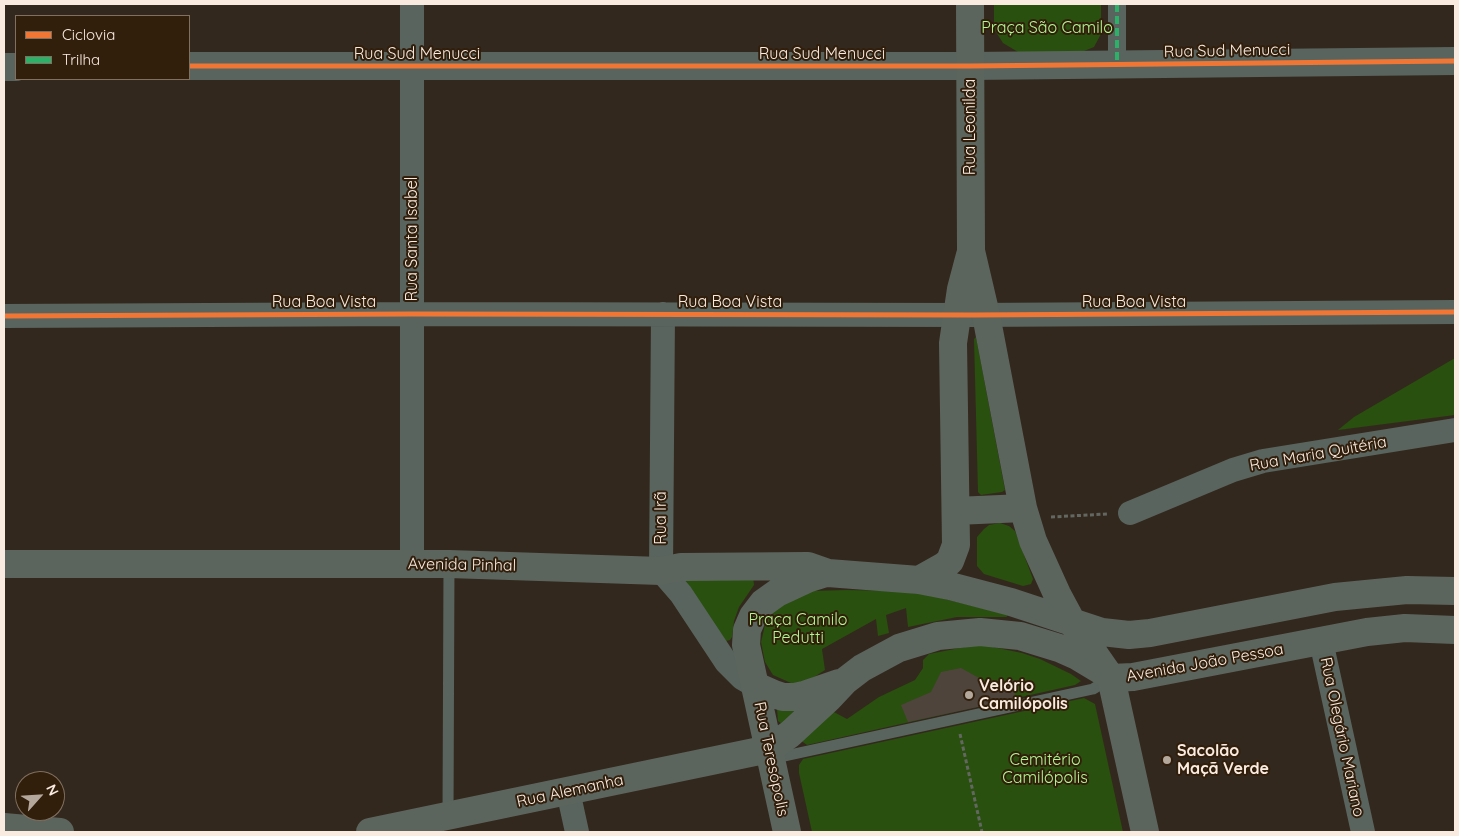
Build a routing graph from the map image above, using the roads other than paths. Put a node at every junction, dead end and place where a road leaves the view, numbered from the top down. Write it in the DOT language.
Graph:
graph roads {
  1 [pos="412,4"];
  2 [pos="970,4"];
  3 [pos="1117,4"];
  4 [pos="1455,61"];
  5 [pos="1117,65"];
  6 [pos="190,66"];
  7 [pos="412,66"];
  8 [pos="970,66"];
  9 [pos="971,251"];
  10 [pos="1455,312"];
  11 [pos="412,314"];
  12 [pos="662,314"];
  13 [pos="956,315"];
  14 [pos="986,315"];
  15 [pos="4,316"];
  16 [pos="1455,430"];
  17 [pos="956,511"];
  18 [pos="1024,513"];
  19 [pos="1130,513"];
  20 [pos="412,563"];
  21 [pos="4,564"];
  22 [pos="449,564"];
  23 [pos="661,571"];
  24 [pos="828,573"];
  25 [pos="919,580"];
  26 [pos="1455,591"];
  27 [pos="1072,622"];
  28 [pos="1455,630"];
  29 [pos="1321,642"];
  30 [pos="1111,678"];
  31 [pos="845,681"];
  32 [pos="756,686"];
  33 [pos="770,754"];
  34 [pos="568,791"];
  35 [pos="448,815"];
  36 [pos="4,827"];
  37 [pos="60,832"];
  38 [pos="370,832"];
  39 [pos="576,832"];
  40 [pos="787,832"];
  41 [pos="1145,832"];
  42 [pos="1363,832"];
  1 -- 7 [label="street, Rua Santa Isabel"];
  2 -- 8 [label="main road, Rua Leonilda"];
  3 -- 5 [label="street"];
  4 -- 5 [label="street, Rua Sud Menucci"];
  5 -- 8 [label="street, Rua Sud Menucci"];
  6 -- 7 [label="street, Rua Sud Menucci"];
  7 -- 8 [label="street, Rua Sud Menucci"];
  7 -- 11 [label="street, Rua Santa Isabel"];
  8 -- 9 [label="main road, Rua Leonilda"];
  9 -- 13 [label="main road, Rua Leonilda"];
  9 -- 14 [label="main road, Rua Leonilda"];
  10 -- 14 [label="street, Rua Boa Vista"];
  11 -- 12 [label="street, Rua Boa Vista"];
  11 -- 15 [label="street, Rua Boa Vista"];
  11 -- 20 [label="street, Rua Santa Isabel"];
  12 -- 13 [label="street, Rua Boa Vista"];
  12 -- 23 [label="street, Rua Irã"];
  13 -- 14 [label="street, Rua Boa Vista"];
  13 -- 17 [label="main road"];
  14 -- 18 [label="main road"];
  16 -- 19 [label="street, Rua Maria Quitéria"];
  17 -- 18 [label="main road"];
  17 -- 25 [label="main road"];
  18 -- 27 [label="main road"];
  20 -- 21 [label="main road, Avenida Pinhal"];
  20 -- 22 [label="main road, Avenida Pinhal"];
  22 -- 23 [label="main road, Avenida Pinhal"];
  22 -- 35 [label="lane"];
  23 -- 24 [label="main road, Avenida Pinhal"];
  23 -- 32 [label="street"];
  24 -- 25 [label="main road, Avenida Pinhal"];
  24 -- 32 [label="main road, Rua Teresópolis"];
  25 -- 27 [label="main road"];
  26 -- 27 [label="main road"];
  27 -- 30 [label="main road, Avenida João Pessoa"];
  28 -- 29 [label="main road, Avenida João Pessoa"];
  29 -- 30 [label="main road, Avenida João Pessoa"];
  29 -- 42 [label="street, Rua Olegário Mariano"];
  30 -- 31 [label="main road"];
  30 -- 33 [label="lane"];
  30 -- 41 [label="main road"];
  31 -- 32 [label="main road"];
  31 -- 33 [label="main road"];
  32 -- 33 [label="main road, Rua Teresópolis"];
  33 -- 34 [label="main road, Rua Alemanha"];
  33 -- 40 [label="main road, Rua Teresópolis"];
  34 -- 35 [label="main road, Rua Alemanha"];
  34 -- 39 [label="street"];
  35 -- 38 [label="main road, Rua Alemanha"];
  36 -- 37 [label="main road"];
}
